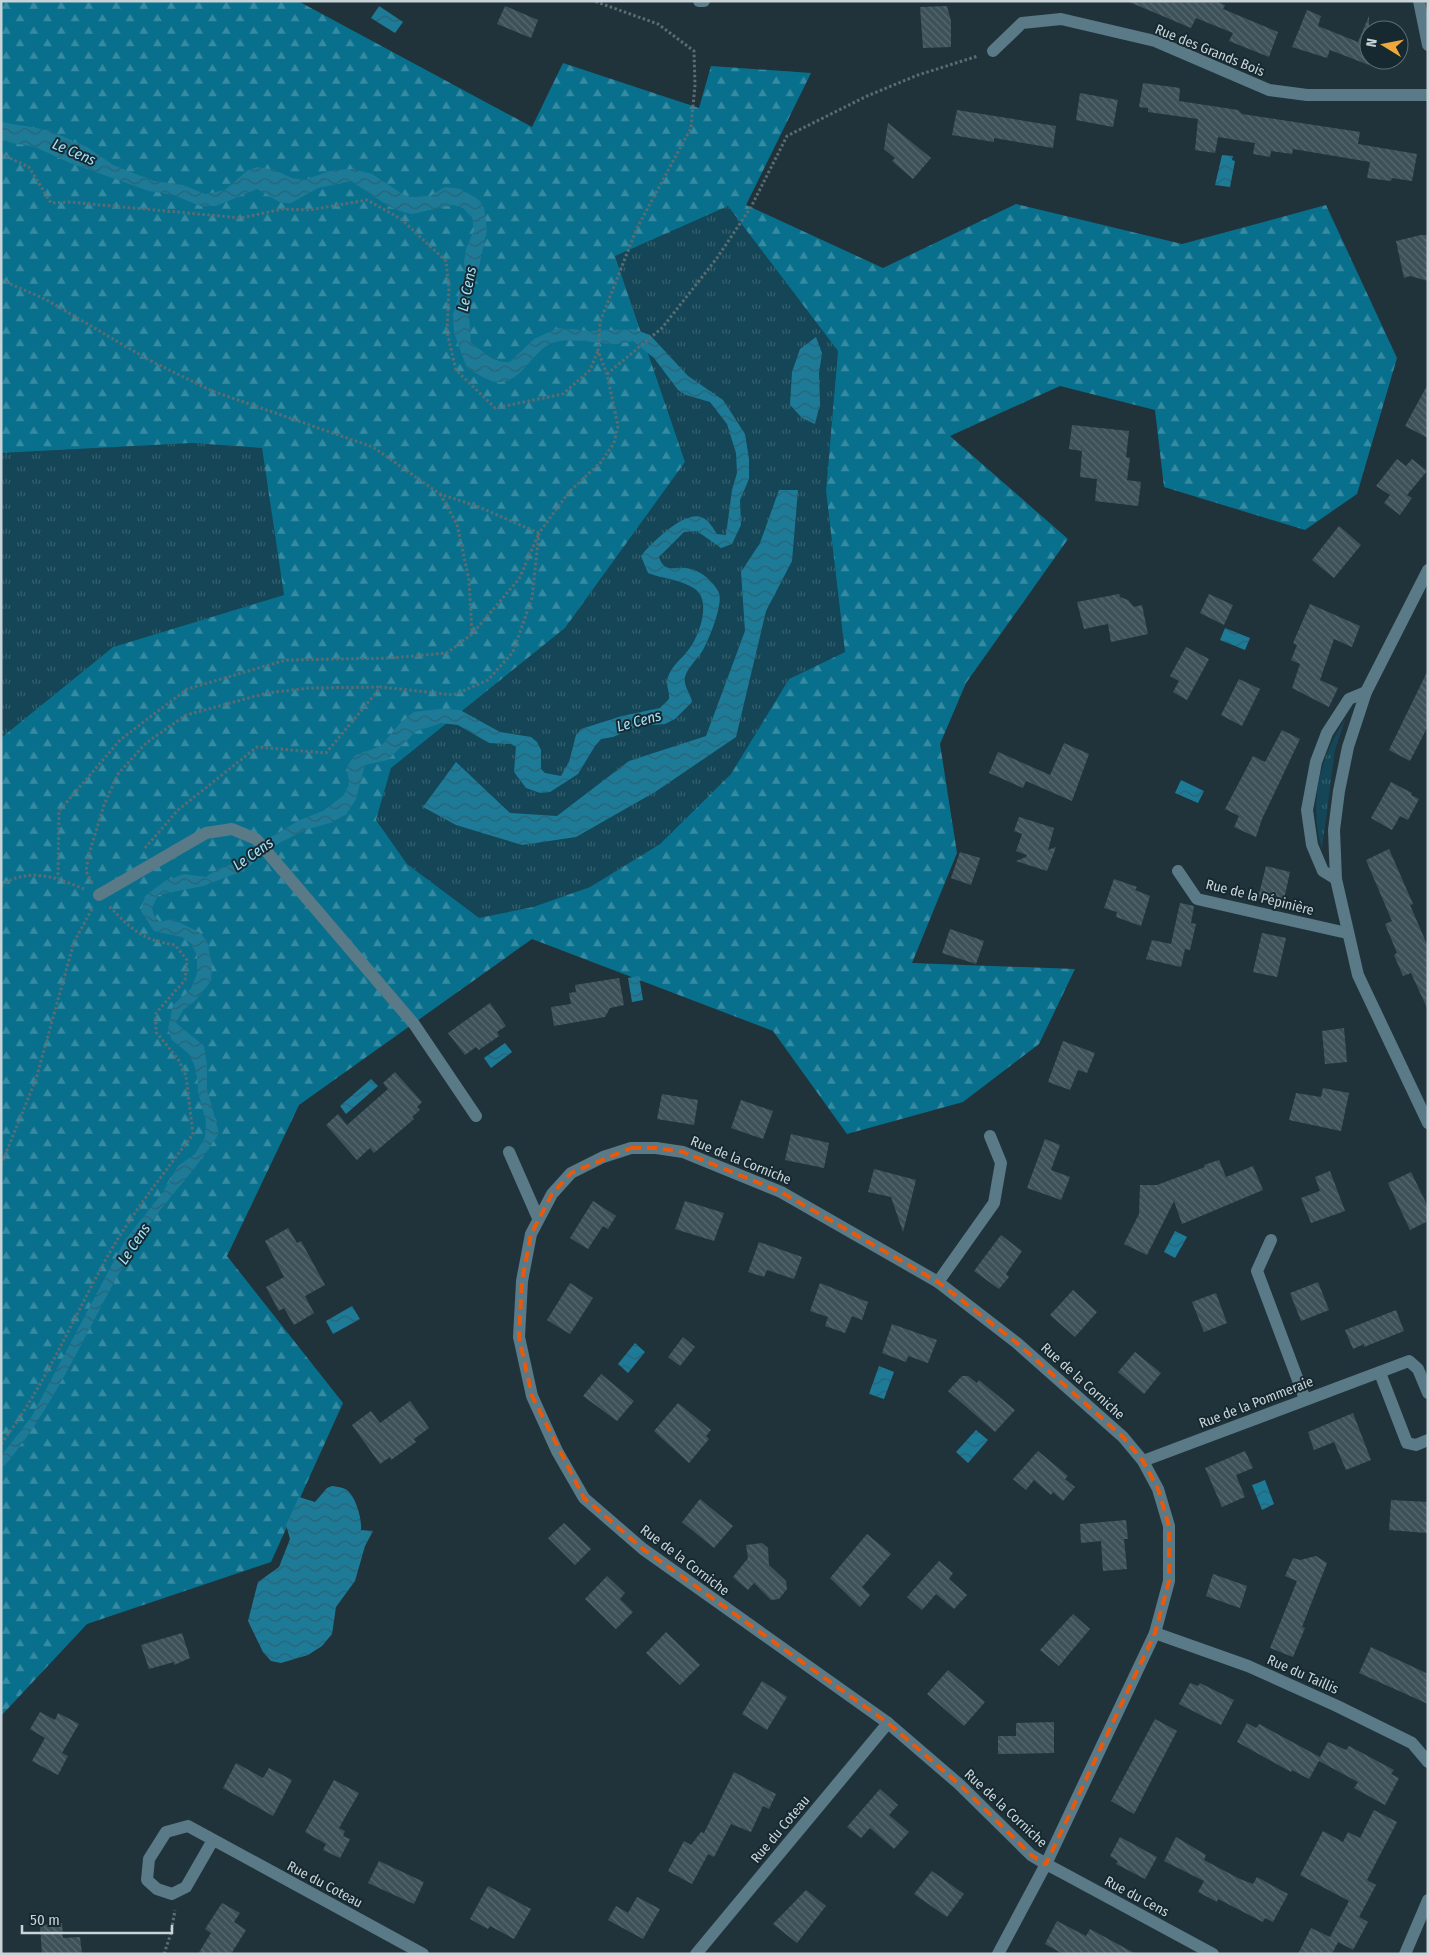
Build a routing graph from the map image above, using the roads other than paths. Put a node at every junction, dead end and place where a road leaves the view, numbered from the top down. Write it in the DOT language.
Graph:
graph roads {
  1 [pos="700,1"];
  2 [pos="704,1"];
  3 [pos="1419,1"];
  4 [pos="1428,45"];
  5 [pos="993,51"];
  6 [pos="1428,95"];
  7 [pos="1428,570"];
  8 [pos="1366,692"];
  9 [pos="1178,871"];
  10 [pos="1336,879"];
  11 [pos="99,895"];
  12 [pos="1347,933"];
  13 [pos="476,1116"];
  14 [pos="1428,1123"];
  15 [pos="990,1136"];
  16 [pos="509,1152"];
  17 [pos="538,1218"];
  18 [pos="1271,1240"];
  19 [pos="938,1282"];
  20 [pos="1380,1373"];
  21 [pos="1428,1393"];
  22 [pos="1305,1399"];
  23 [pos="1428,1440"];
  24 [pos="1143,1461"];
  25 [pos="1155,1633"];
  26 [pos="888,1723"];
  27 [pos="1428,1762"];
  28 [pos="213,1840"];
  29 [pos="1046,1864"];
  30 [pos="1428,1900"];
  31 [pos="423,1954"];
  32 [pos="696,1954"];
  33 [pos="998,1954"];
  34 [pos="1213,1954"];
  35 [pos="1405,1954"];
  1 -- 2 [label="street"];
  3 -- 4 [label="street"];
  5 -- 6 [label="street, Rue des Grands Bois"];
  7 -- 8 [label="street"];
  8 -- 10 [label="street"];
  8 -- 10 [label="street"];
  9 -- 12 [label="street, Rue de la Pépinière"];
  10 -- 12 [label="street"];
  11 -- 13 [label="street"];
  12 -- 14 [label="street"];
  15 -- 19 [label="street"];
  16 -- 17 [label="street"];
  17 -- 19 [label="street, Rue de la Corniche"];
  17 -- 26 [label="street, Rue de la Corniche"];
  18 -- 22 [label="street"];
  19 -- 24 [label="street, Rue de la Corniche"];
  20 -- 21 [label="street, Rue de la Pommeraie"];
  20 -- 22 [label="street, Rue de la Pommeraie"];
  20 -- 23 [label="street"];
  22 -- 24 [label="street, Rue de la Pommeraie"];
  24 -- 25 [label="street, Rue de la Corniche"];
  25 -- 27 [label="street, Rue du Taillis"];
  25 -- 29 [label="street, Rue de la Corniche"];
  26 -- 29 [label="street, Rue de la Corniche"];
  26 -- 32 [label="street, Rue du Coteau"];
  28 -- 28 [label="street, Rue du Coteau"];
  28 -- 31 [label="street, Rue du Coteau"];
  29 -- 33 [label="street"];
  29 -- 34 [label="street, Rue du Cens"];
  30 -- 35 [label="street"];
}
